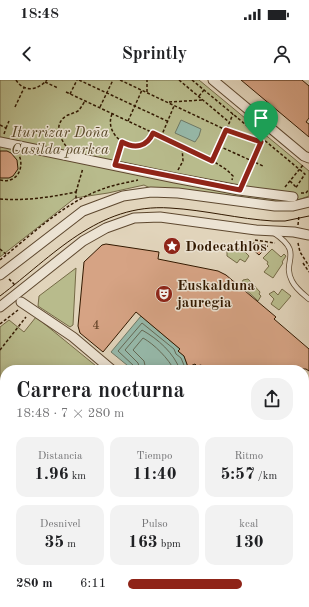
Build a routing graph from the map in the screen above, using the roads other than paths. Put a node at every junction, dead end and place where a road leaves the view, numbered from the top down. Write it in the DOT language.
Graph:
graph roads {
  1 [pos="213,80"];
  2 [pos="1,142"];
  3 [pos="309,158"];
  4 [pos="298,198"];
  5 [pos="309,202"];
  6 [pos="272,232"];
  7 [pos="309,235"];
  8 [pos="0,275"];
  9 [pos="309,300"];
  10 [pos="26,305"];
  11 [pos="0,307"];
  12 [pos="106,365"];
  1 -- 3 [label="street"];
  2 -- 4 [label="street"];
  4 -- 5 [label="street"];
  4 -- 8 [label="street"];
  6 -- 7 [label="street"];
  6 -- 9 [label="lane"];
  6 -- 11 [label="street"];
  10 -- 12 [label="street"];
}
